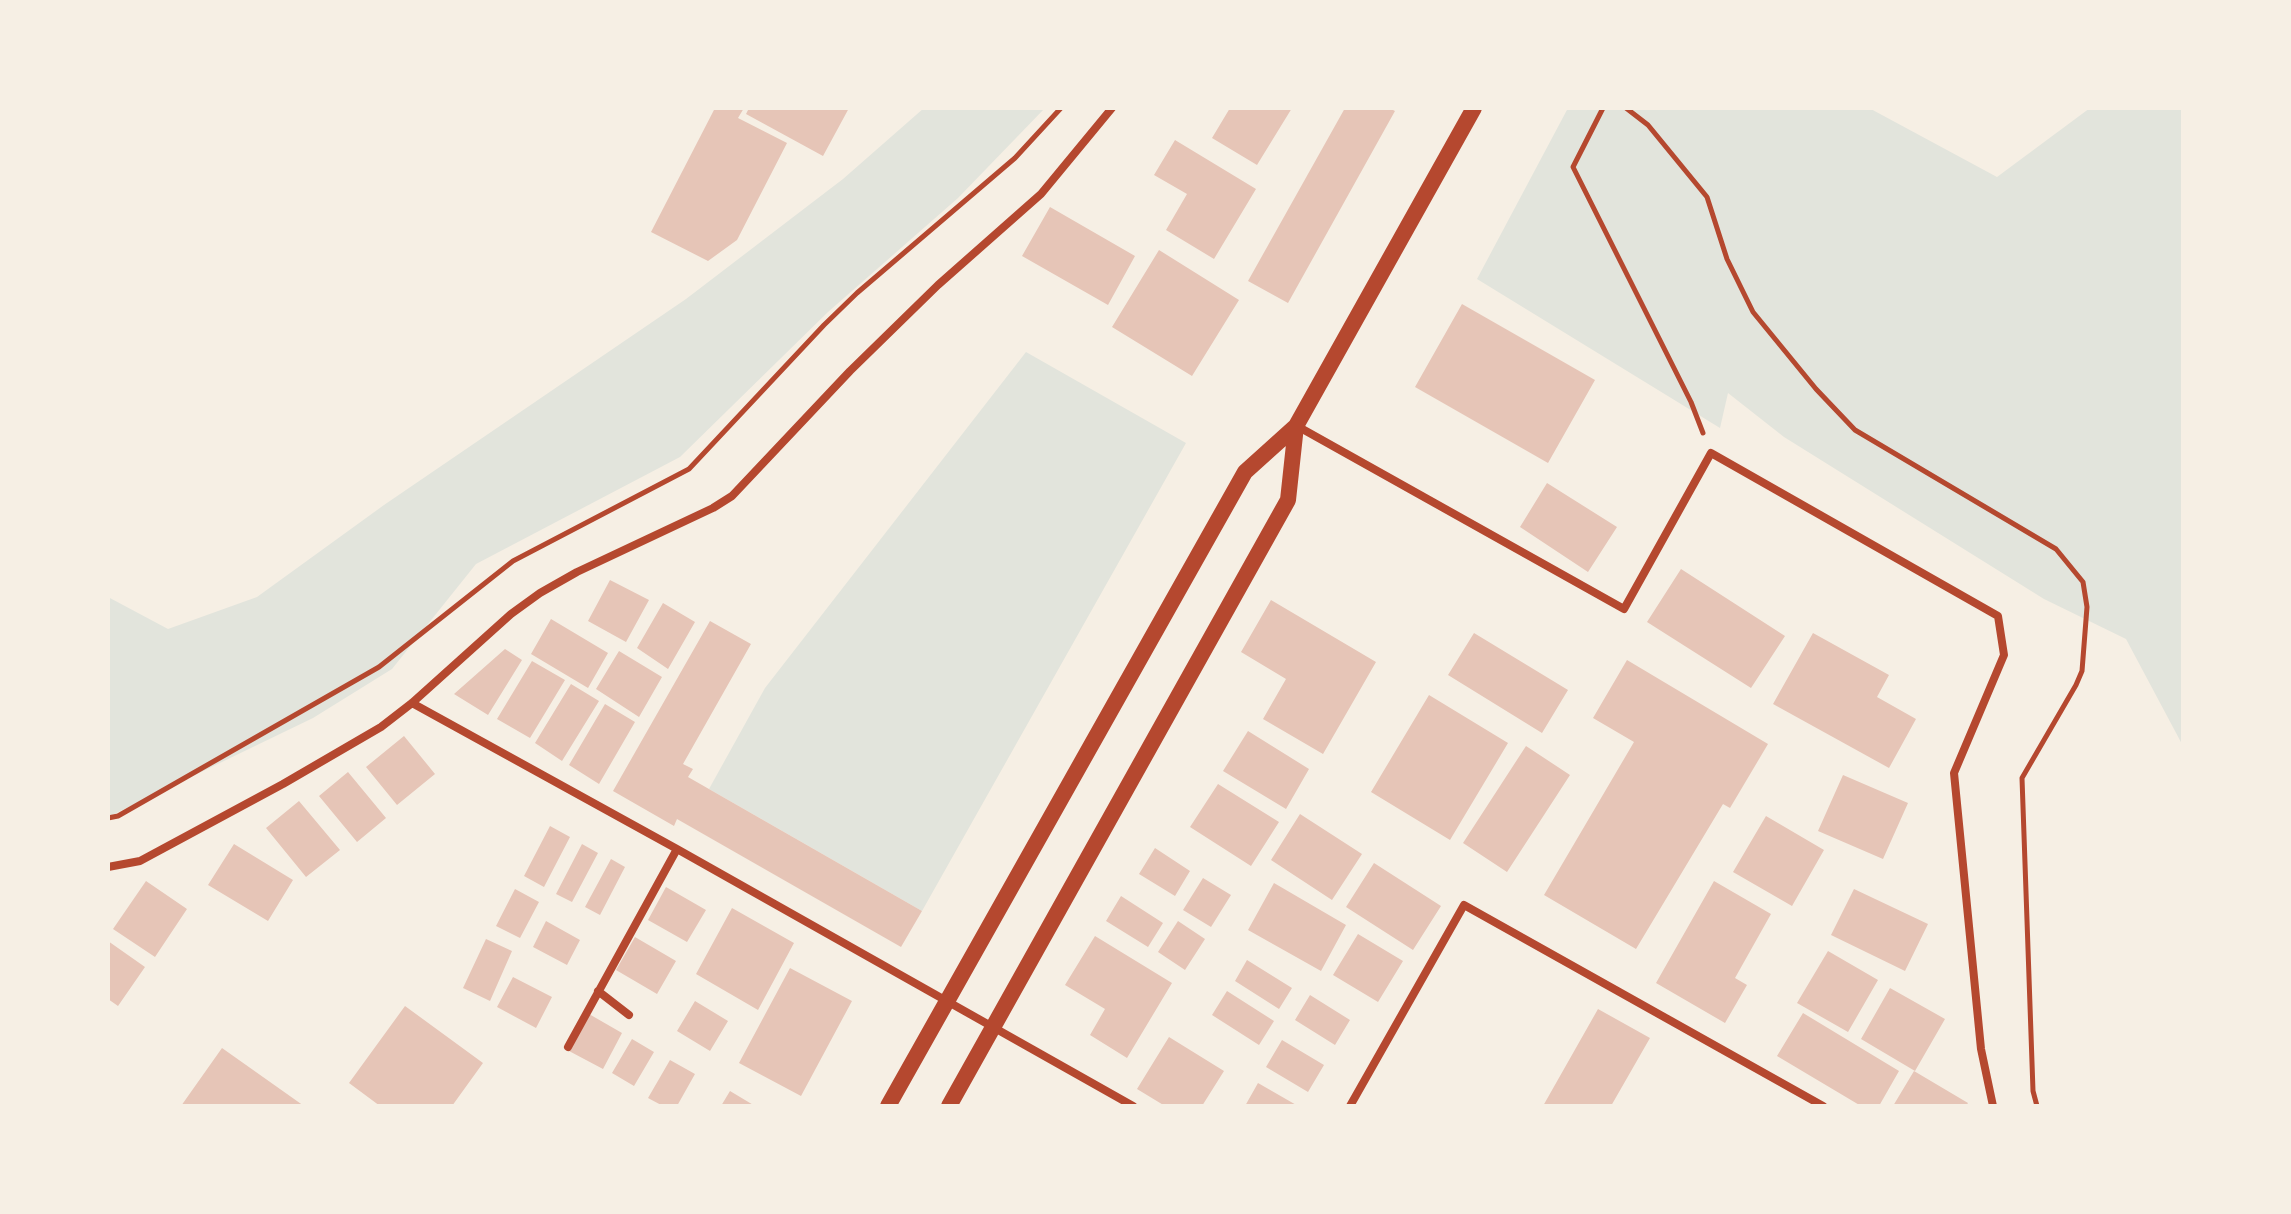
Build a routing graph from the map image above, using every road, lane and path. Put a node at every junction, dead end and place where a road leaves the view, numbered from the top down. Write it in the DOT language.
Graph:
graph roads {
  1 [pos="1061,108"];
  2 [pos="1112,108"];
  3 [pos="1474,108"];
  4 [pos="1603,108"];
  5 [pos="1296,426"];
  6 [pos="1711,453"];
  7 [pos="412,703"];
  8 [pos="108,818"];
  9 [pos="677,849"];
  10 [pos="108,867"];
  11 [pos="598,991"];
  12 [pos="947,1002"];
  13 [pos="629,1015"];
  14 [pos="992,1027"];
  15 [pos="568,1047"];
  16 [pos="888,1106"];
  17 [pos="949,1106"];
  18 [pos="1133,1106"];
  19 [pos="1350,1106"];
  20 [pos="1823,1106"];
  21 [pos="1993,1106"];
  1 -- 8 [label="path"];
  2 -- 7 [label="street"];
  3 -- 5 [label="main road"];
  4 -- 6 [label="path"];
  5 -- 6 [label="street"];
  5 -- 12 [label="main road"];
  5 -- 14 [label="main road"];
  6 -- 21 [label="street"];
  7 -- 9 [label="street"];
  7 -- 10 [label="street"];
  9 -- 11 [label="street"];
  9 -- 12 [label="street"];
  11 -- 13 [label="street"];
  11 -- 15 [label="street"];
  12 -- 14 [label="street"];
  12 -- 16 [label="main road"];
  14 -- 17 [label="main road"];
  14 -- 18 [label="street"];
  19 -- 20 [label="street"];
}
